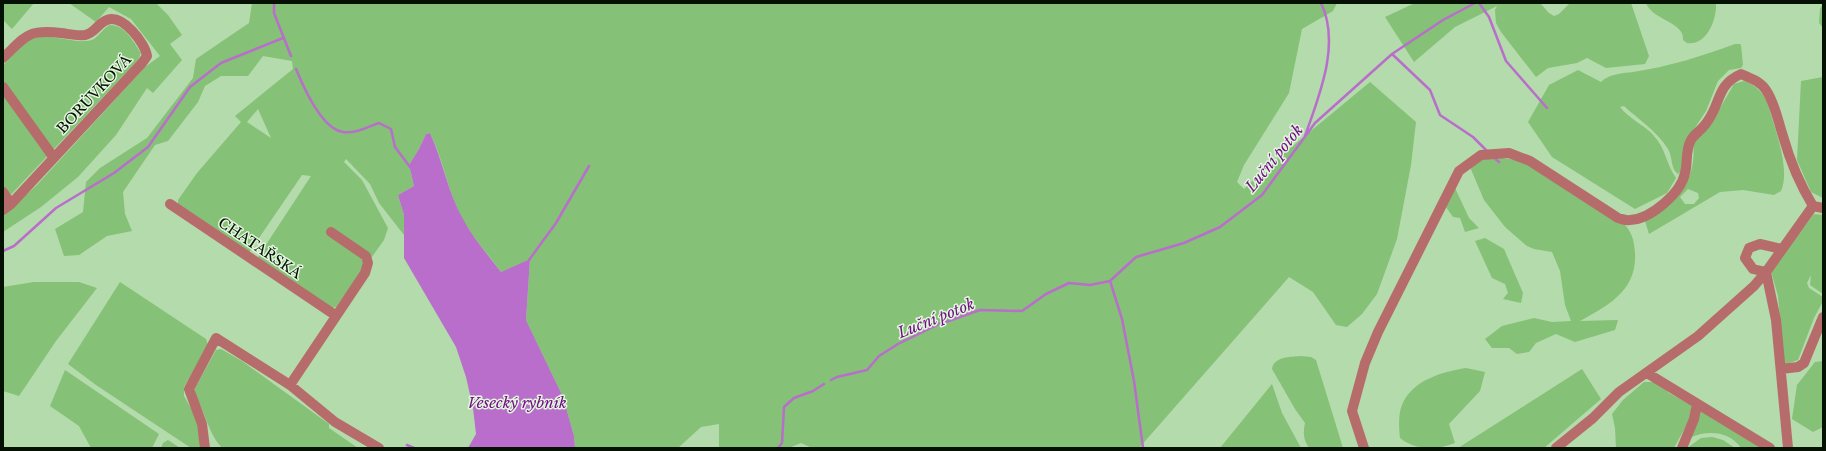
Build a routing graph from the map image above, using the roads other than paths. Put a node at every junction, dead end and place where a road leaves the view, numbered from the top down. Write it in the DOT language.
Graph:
graph roads {
  1 [pos="3,58"];
  2 [pos="3,87"];
  3 [pos="54,158"];
  4 [pos="3,192"];
  5 [pos="170,204"];
  6 [pos="7,207"];
  7 [pos="1818,207"];
  8 [pos="331,232"];
  9 [pos="1782,249"];
  10 [pos="1766,272"];
  11 [pos="335,315"];
  12 [pos="1823,317"];
  13 [pos="1781,369"];
  14 [pos="1647,373"];
  15 [pos="290,385"];
  16 [pos="1697,404"];
  17 [pos="205,448"];
  18 [pos="379,448"];
  19 [pos="1364,448"];
  20 [pos="1556,448"];
  21 [pos="1682,448"];
  22 [pos="1770,448"];
  23 [pos="1788,448"];
  1 -- 3 [label="street, BORŮVKOVÁ"];
  2 -- 3 [label="street, BORŮVKOVÁ"];
  3 -- 6 [label="street, BORŮVKOVÁ"];
  4 -- 6 [label="street, BORŮVKOVÁ"];
  5 -- 11 [label="street, CHATAŘSKÁ"];
  7 -- 9 [label="street"];
  7 -- 19 [label="street"];
  8 -- 11 [label="street"];
  9 -- 10 [label="street"];
  9 -- 10 [label="street"];
  10 -- 13 [label="street"];
  10 -- 14 [label="street"];
  11 -- 15 [label="street"];
  12 -- 13 [label="street"];
  13 -- 23 [label="street"];
  14 -- 16 [label="street"];
  14 -- 20 [label="street"];
  15 -- 17 [label="street"];
  15 -- 18 [label="street"];
  16 -- 21 [label="street"];
  16 -- 22 [label="street"];
}
